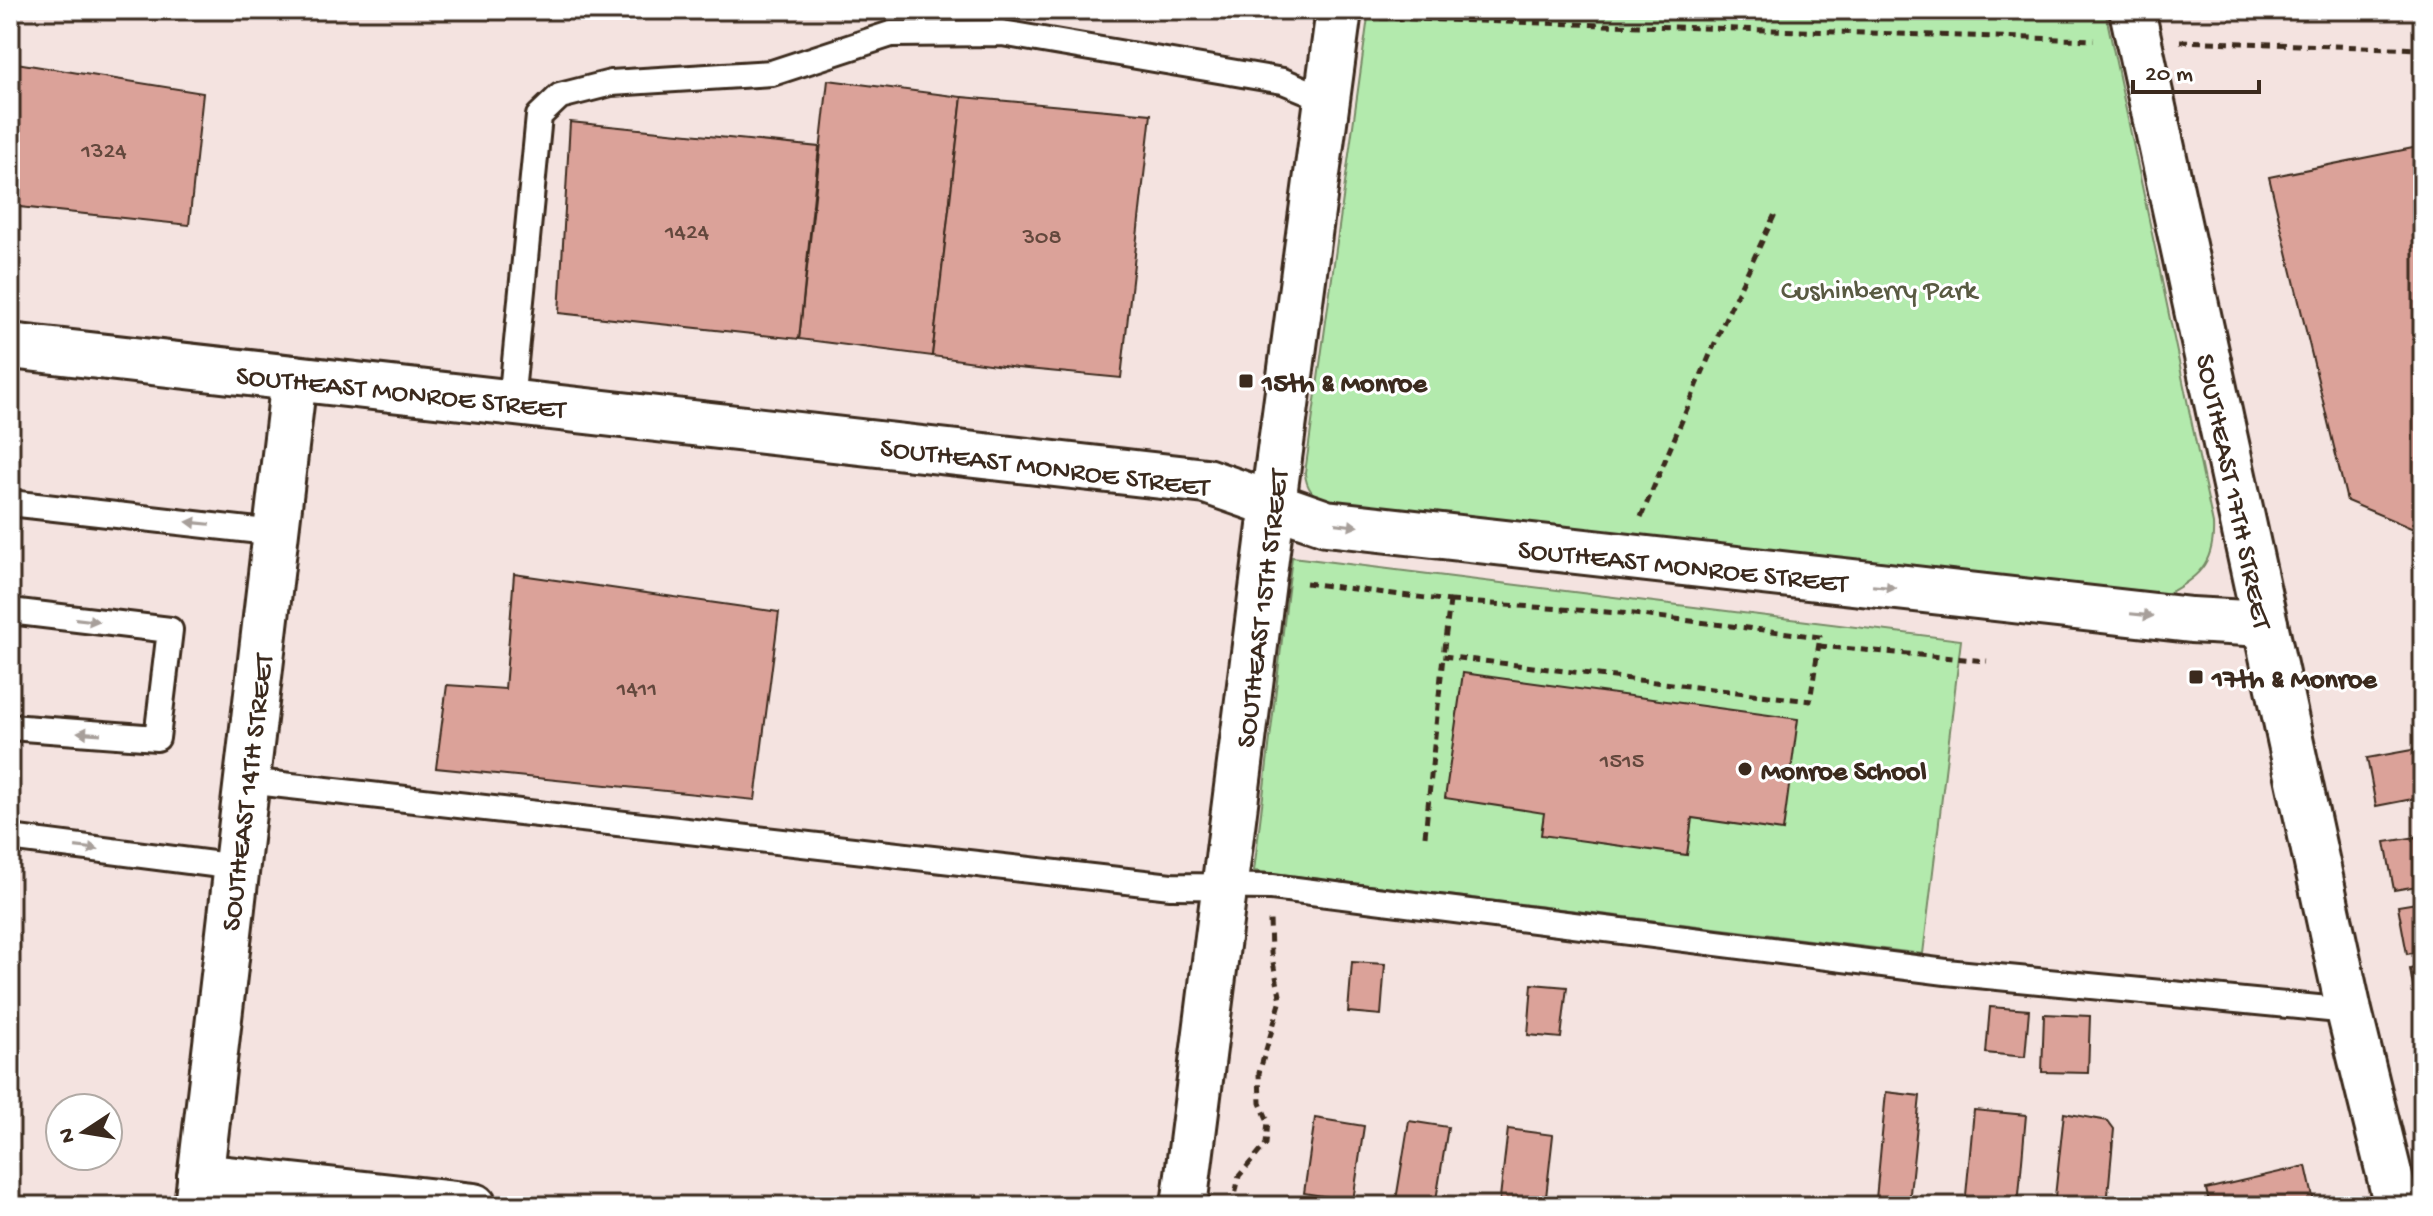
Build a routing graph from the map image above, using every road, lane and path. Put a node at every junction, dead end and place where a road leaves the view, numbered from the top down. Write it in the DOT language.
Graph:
graph roads {
  1 [pos="2132,10"];
  2 [pos="1339,13"];
  3 [pos="2093,40"];
  4 [pos="2173,41"];
  5 [pos="2423,49"];
  6 [pos="1329,100"];
  7 [pos="1775,214"];
  8 [pos="10,346"];
  9 [pos="294,378"];
  10 [pos="511,403"];
  11 [pos="10,503"];
  12 [pos="1273,503"];
  13 [pos="276,533"];
  14 [pos="1637,560"];
  15 [pos="1306,583"];
  16 [pos="1450,601"];
  17 [pos="10,611"];
  18 [pos="2265,624"];
  19 [pos="1819,646"];
  20 [pos="1443,656"];
  21 [pos="1987,661"];
  22 [pos="10,727"];
  23 [pos="247,781"];
  24 [pos="1425,836"];
  25 [pos="10,838"];
  26 [pos="236,867"];
  27 [pos="1224,887"];
  28 [pos="1272,887"];
  29 [pos="2349,1011"];
  30 [pos="199,1191"];
  31 [pos="474,1206"];
  32 [pos="1184,1206"];
  33 [pos="1233,1206"];
  34 [pos="2397,1206"];
  1 -- 18 [label="street, SOUTHEAST 17TH STREET"];
  2 -- 3 [label="path"];
  2 -- 6 [label="street, SOUTHEAST 15TH STREET"];
  4 -- 5 [label="path"];
  6 -- 10 [label="lane"];
  6 -- 12 [label="street, SOUTHEAST 15TH STREET"];
  7 -- 14 [label="path"];
  8 -- 9 [label="street, SOUTHEAST MONROE STREET"];
  9 -- 10 [label="street, SOUTHEAST MONROE STREET"];
  9 -- 13 [label="street, SOUTHEAST 14TH STREET"];
  10 -- 12 [label="street, SOUTHEAST MONROE STREET"];
  13 -- 11 [label="lane, one-way"];
  12 -- 14 [label="street, SOUTHEAST MONROE STREET, one-way"];
  12 -- 27 [label="street, SOUTHEAST 15TH STREET"];
  13 -- 23 [label="street, SOUTHEAST 14TH STREET"];
  14 -- 18 [label="street, SOUTHEAST MONROE STREET, one-way"];
  15 -- 16 [label="path"];
  16 -- 19 [label="path"];
  16 -- 20 [label="path"];
  17 -- 22 [label="lane, one-way"];
  18 -- 29 [label="street, SOUTHEAST 17TH STREET"];
  19 -- 20 [label="path"];
  19 -- 21 [label="path"];
  20 -- 24 [label="path"];
  23 -- 26 [label="street, SOUTHEAST 14TH STREET"];
  23 -- 27 [label="lane"];
  25 -- 26 [label="lane, one-way"];
  26 -- 30 [label="street, SOUTHEAST 14TH STREET"];
  27 -- 28 [label="lane"];
  27 -- 32 [label="street, SOUTHEAST 15TH STREET"];
  28 -- 29 [label="lane"];
  28 -- 33 [label="path"];
  29 -- 34 [label="street, SOUTHEAST 17TH STREET"];
  30 -- 31 [label="street"];
}
